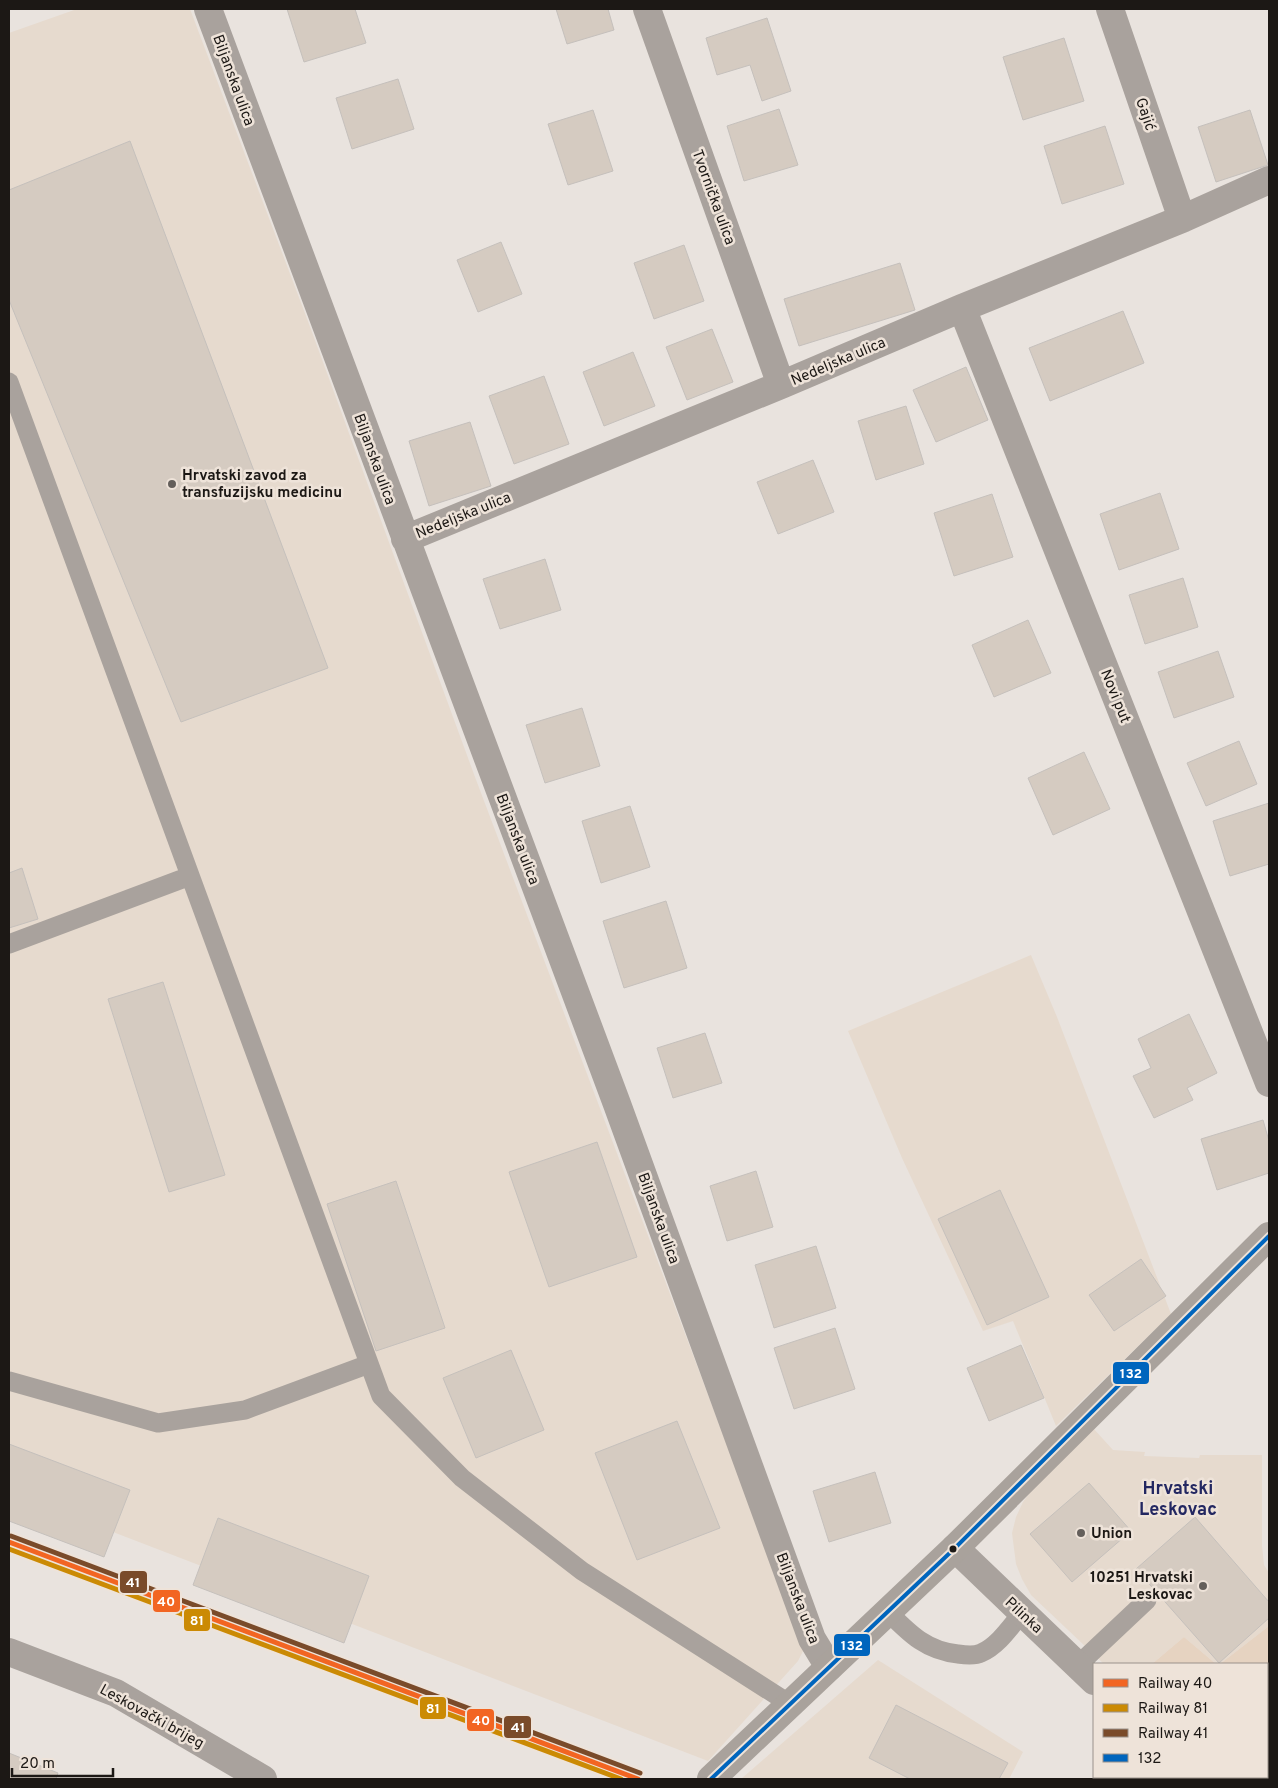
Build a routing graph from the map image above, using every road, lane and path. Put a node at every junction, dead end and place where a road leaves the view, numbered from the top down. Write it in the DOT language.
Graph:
graph roads {
  1 [pos="208,9"];
  2 [pos="647,9"];
  3 [pos="1110,9"];
  4 [pos="1269,180"];
  5 [pos="1182,219"];
  6 [pos="962,308"];
  7 [pos="9,382"];
  8 [pos="781,385"];
  9 [pos="405,539"];
  10 [pos="190,876"];
  11 [pos="9,944"];
  12 [pos="1269,1083"];
  13 [pos="1269,1236"];
  14 [pos="368,1364"];
  15 [pos="9,1381"];
  16 [pos="954,1548"];
  17 [pos="1147,1600"];
  18 [pos="888,1612"];
  19 [pos="1022,1613"];
  20 [pos="9,1652"];
  21 [pos="1094,1663"];
  22 [pos="829,1667"];
  23 [pos="1086,1673"];
  24 [pos="790,1704"];
  25 [pos="263,1779"];
  26 [pos="711,1779"];
  1 -- 9 [label="street, Biljanska ulica"];
  2 -- 8 [label="street, Tvornička ulica"];
  3 -- 5 [label="street, Gajić"];
  4 -- 5 [label="street, Nedeljska ulica"];
  5 -- 6 [label="street, Nedeljska ulica"];
  6 -- 8 [label="street, Nedeljska ulica"];
  6 -- 12 [label="street, Novi put"];
  7 -- 10 [label="lane"];
  8 -- 9 [label="street, Nedeljska ulica"];
  9 -- 22 [label="street, Biljanska ulica"];
  10 -- 11 [label="lane"];
  10 -- 14 [label="lane"];
  13 -- 16 [label="main road"];
  14 -- 15 [label="lane"];
  14 -- 24 [label="lane"];
  16 -- 18 [label="main road"];
  16 -- 19 [label="street, Pilinka"];
  17 -- 21 [label="lane"];
  18 -- 19 [label="lane"];
  18 -- 22 [label="main road"];
  19 -- 23 [label="street, Pilinka"];
  20 -- 25 [label="street, Leskovački brijeg"];
  22 -- 24 [label="main road"];
  24 -- 26 [label="main road"];
}
